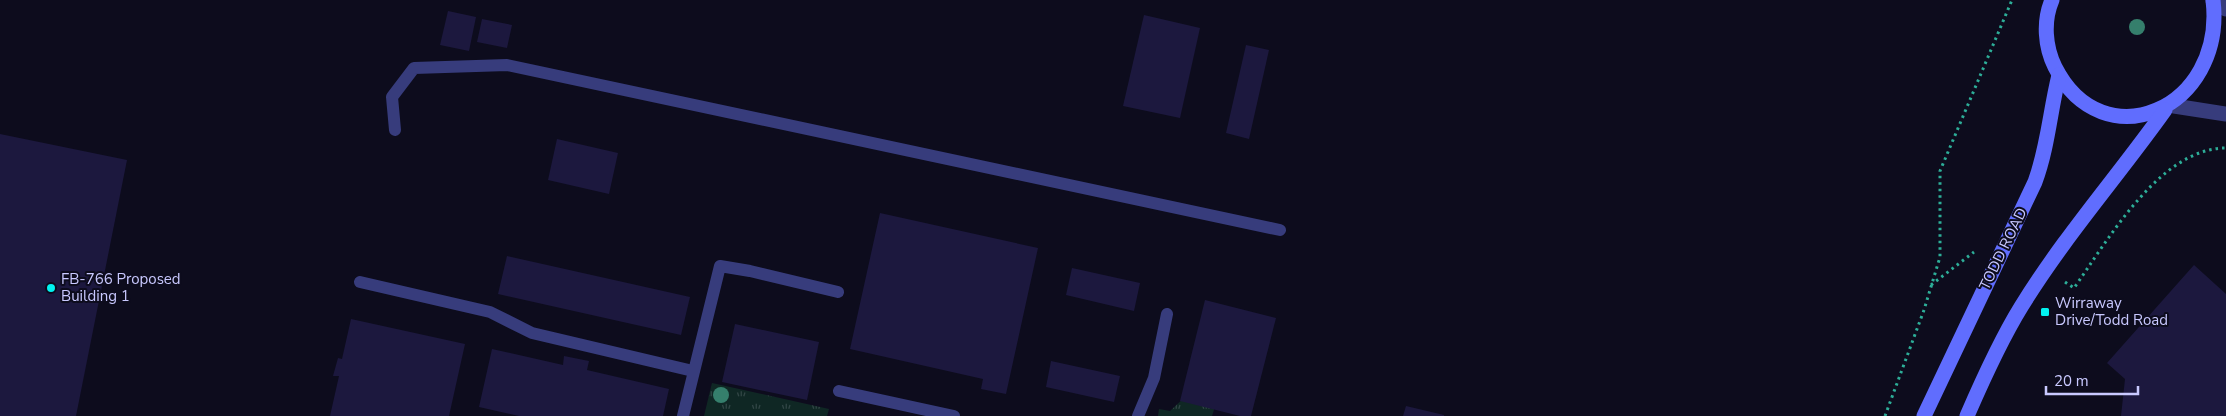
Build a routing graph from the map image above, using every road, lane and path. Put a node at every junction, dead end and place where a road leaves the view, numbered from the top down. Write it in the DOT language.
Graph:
graph roads {
  1 [pos="2012,0"];
  2 [pos="2052,0"];
  3 [pos="2217,3"];
  4 [pos="2059,74"];
  5 [pos="2170,108"];
  6 [pos="2226,114"];
  7 [pos="394,130"];
  8 [pos="2226,148"];
  9 [pos="1280,230"];
  10 [pos="1977,246"];
  11 [pos="2045,270"];
  12 [pos="360,282"];
  13 [pos="1931,286"];
  14 [pos="838,292"];
  15 [pos="1167,314"];
  16 [pos="693,371"];
  17 [pos="839,391"];
  18 [pos="683,416"];
  19 [pos="954,416"];
  20 [pos="1138,416"];
  21 [pos="1885,416"];
  22 [pos="1924,416"];
  23 [pos="1967,416"];
  1 -- 13 [label="path"];
  2 -- 4 [label="main road"];
  3 -- 5 [label="main road"];
  4 -- 5 [label="main road"];
  4 -- 22 [label="main road, TODD ROAD"];
  5 -- 6 [label="street"];
  5 -- 11 [label="main road"];
  7 -- 9 [label="lane"];
  8 -- 11 [label="path"];
  10 -- 13 [label="path"];
  11 -- 23 [label="main road"];
  12 -- 16 [label="lane"];
  13 -- 21 [label="path"];
  14 -- 16 [label="lane"];
  15 -- 20 [label="lane"];
  16 -- 18 [label="lane"];
  17 -- 19 [label="lane"];
}
